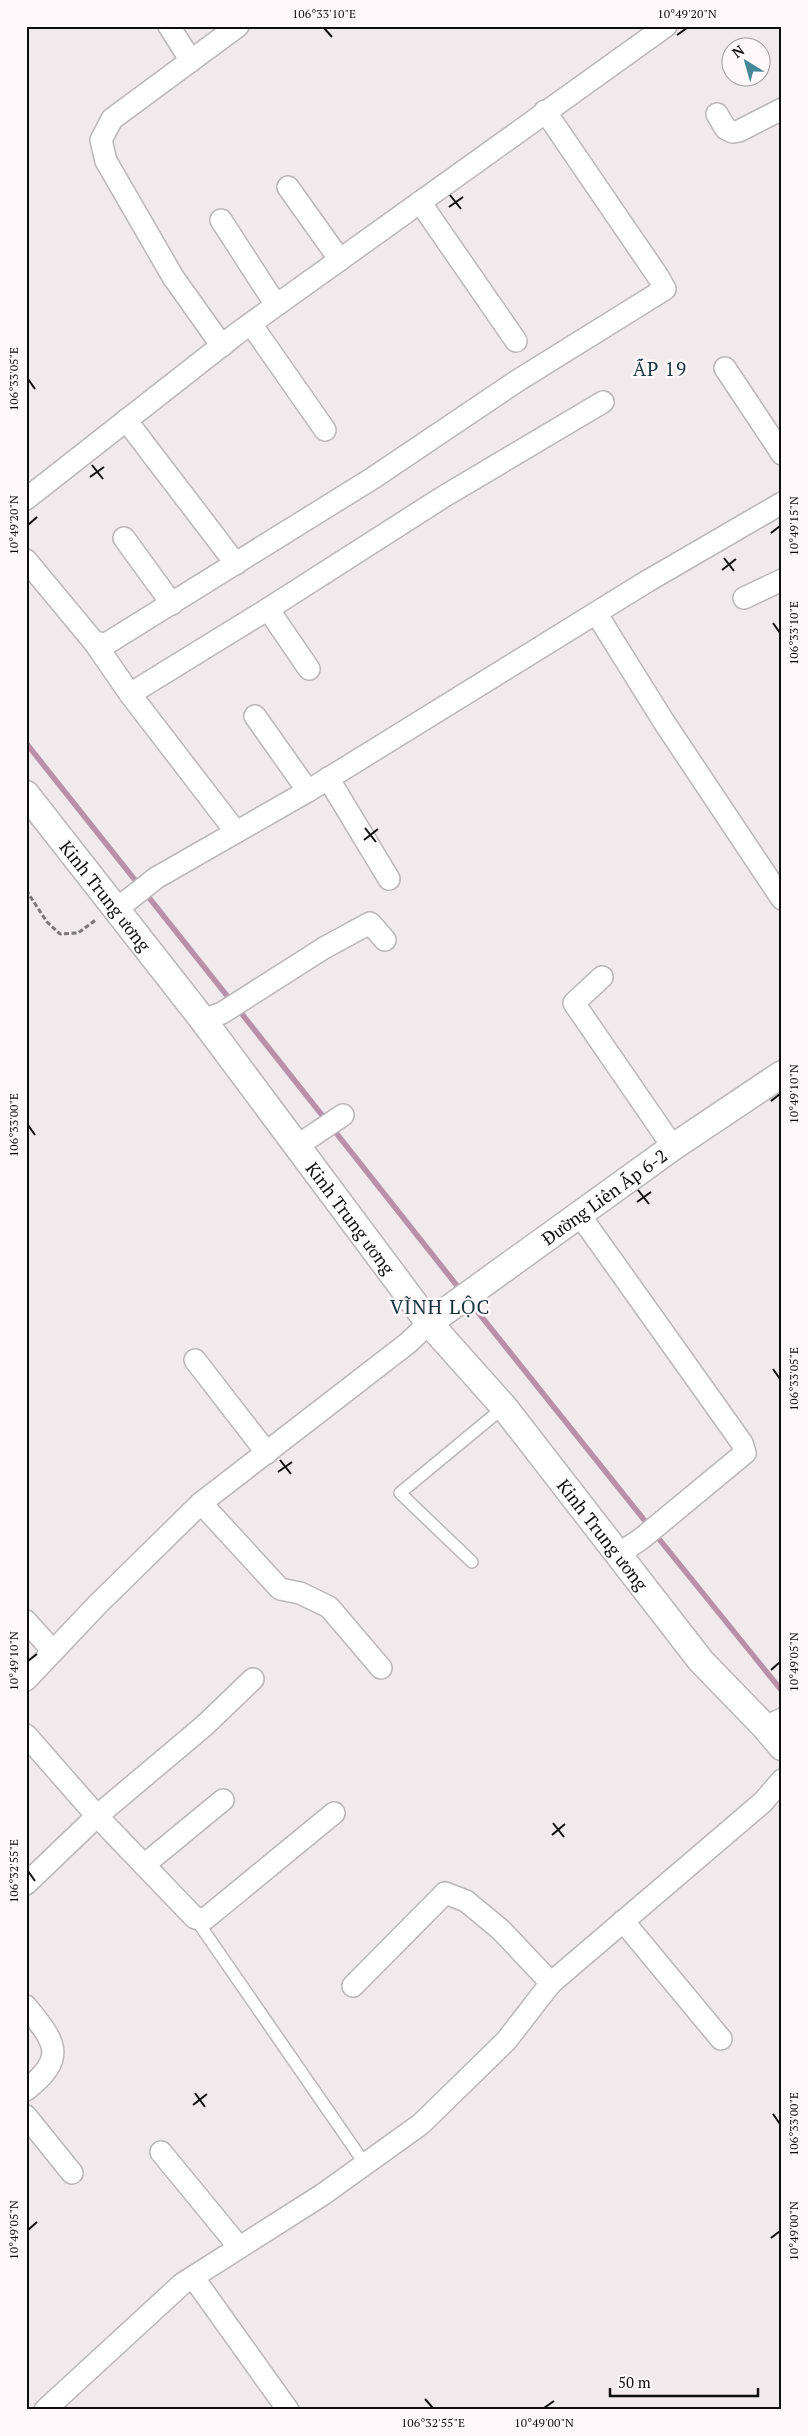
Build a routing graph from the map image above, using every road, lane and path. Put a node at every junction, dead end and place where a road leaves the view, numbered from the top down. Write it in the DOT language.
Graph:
graph roads {
  1 [pos="168,26"];
  2 [pos="238,26"];
  3 [pos="666,26"];
  4 [pos="191,61"];
  5 [pos="782,109"];
  6 [pos="545,112"];
  7 [pos="717,114"];
  8 [pos="288,187"];
  9 [pos="420,202"];
  10 [pos="221,220"];
  11 [pos="340,260"];
  12 [pos="276,305"];
  13 [pos="252,324"];
  14 [pos="516,341"];
  15 [pos="222,346"];
  16 [pos="725,368"];
  17 [pos="603,402"];
  18 [pos="126,420"];
  19 [pos="325,430"];
  20 [pos="782,454"];
  21 [pos="26,499"];
  22 [pos="782,503"];
  23 [pos="124,538"];
  24 [pos="26,560"];
  25 [pos="236,564"];
  26 [pos="782,580"];
  27 [pos="744,598"];
  28 [pos="172,604"];
  29 [pos="268,609"];
  30 [pos="596,613"];
  31 [pos="94,642"];
  32 [pos="309,669"];
  33 [pos="130,694"];
  34 [pos="255,716"];
  35 [pos="328,778"];
  36 [pos="308,791"];
  37 [pos="26,794"];
  38 [pos="236,832"];
  39 [pos="389,879"];
  40 [pos="26,890"];
  41 [pos="782,900"];
  42 [pos="120,904"];
  43 [pos="385,940"];
  44 [pos="602,977"];
  45 [pos="213,1016"];
  46 [pos="782,1074"];
  47 [pos="343,1114"];
  48 [pos="297,1146"];
  49 [pos="673,1147"];
  50 [pos="578,1214"];
  51 [pos="437,1317"];
  52 [pos="195,1360"];
  53 [pos="504,1407"];
  54 [pos="267,1453"];
  55 [pos="201,1503"];
  56 [pos="617,1555"];
  57 [pos="472,1562"];
  58 [pos="26,1622"];
  59 [pos="53,1651"];
  60 [pos="382,1668"];
  61 [pos="254,1679"];
  62 [pos="26,1680"];
  63 [pos="774,1723"];
  64 [pos="26,1735"];
  65 [pos="782,1747"];
  66 [pos="782,1780"];
  67 [pos="223,1800"];
  68 [pos="334,1813"];
  69 [pos="97,1816"];
  70 [pos="144,1865"];
  71 [pos="26,1884"];
  72 [pos="195,1918"];
  73 [pos="623,1921"];
  74 [pos="551,1984"];
  75 [pos="353,1986"];
  76 [pos="26,2006"];
  77 [pos="721,2040"];
  78 [pos="26,2090"];
  79 [pos="26,2116"];
  80 [pos="161,2152"];
  81 [pos="364,2164"];
  82 [pos="72,2173"];
  83 [pos="239,2247"];
  84 [pos="193,2277"];
  85 [pos="45,2410"];
  86 [pos="288,2410"];
  1 -- 4 [label="street"];
  2 -- 4 [label="street"];
  3 -- 6 [label="street"];
  4 -- 15 [label="street"];
  5 -- 7 [label="street"];
  6 -- 9 [label="street"];
  6 -- 25 [label="street"];
  8 -- 11 [label="street"];
  9 -- 11 [label="street"];
  9 -- 14 [label="street"];
  10 -- 12 [label="street"];
  11 -- 12 [label="street"];
  12 -- 13 [label="street"];
  13 -- 15 [label="street"];
  13 -- 19 [label="street"];
  15 -- 18 [label="street"];
  16 -- 20 [label="street"];
  17 -- 29 [label="street"];
  18 -- 21 [label="street"];
  18 -- 25 [label="street"];
  22 -- 30 [label="street"];
  23 -- 28 [label="street"];
  24 -- 31 [label="street"];
  25 -- 28 [label="street"];
  26 -- 27 [label="street"];
  28 -- 31 [label="street"];
  29 -- 32 [label="street"];
  29 -- 33 [label="street"];
  30 -- 35 [label="street"];
  30 -- 41 [label="street"];
  31 -- 33 [label="street"];
  33 -- 38 [label="street"];
  34 -- 36 [label="street"];
  35 -- 36 [label="street"];
  35 -- 39 [label="street"];
  36 -- 38 [label="street"];
  37 -- 42 [label="street, Kinh Trung ương"];
  38 -- 42 [label="street"];
  40 -- 42 [label="path"];
  42 -- 45 [label="street, Kinh Trung ương"];
  43 -- 45 [label="street"];
  44 -- 49 [label="street"];
  45 -- 48 [label="street, Kinh Trung ương"];
  46 -- 49 [label="street, Đường Liên Ấp 6-2"];
  47 -- 48 [label="street"];
  48 -- 51 [label="street, Kinh Trung ương"];
  49 -- 50 [label="street, Đường Liên Ấp 6-2"];
  50 -- 51 [label="street, Đường Liên Ấp 6-2"];
  50 -- 56 [label="street"];
  51 -- 53 [label="street, Kinh Trung ương"];
  51 -- 54 [label="street"];
  52 -- 54 [label="street"];
  53 -- 56 [label="street, Kinh Trung ương"];
  53 -- 57 [label="lane"];
  54 -- 55 [label="street"];
  55 -- 59 [label="street"];
  55 -- 60 [label="street"];
  56 -- 63 [label="street, Kinh Trung ương"];
  58 -- 59 [label="street"];
  59 -- 62 [label="street"];
  61 -- 69 [label="street"];
  63 -- 65 [label="street, Kinh Trung ương"];
  64 -- 69 [label="street"];
  66 -- 73 [label="street"];
  67 -- 70 [label="street"];
  68 -- 72 [label="street"];
  69 -- 70 [label="street"];
  69 -- 71 [label="street"];
  70 -- 72 [label="street"];
  72 -- 81 [label="lane"];
  73 -- 74 [label="street"];
  73 -- 77 [label="street"];
  74 -- 75 [label="street"];
  74 -- 81 [label="street"];
  76 -- 78 [label="street"];
  79 -- 82 [label="street"];
  80 -- 83 [label="street"];
  81 -- 83 [label="street"];
  83 -- 84 [label="street"];
  84 -- 85 [label="street"];
  84 -- 86 [label="street"];
}
